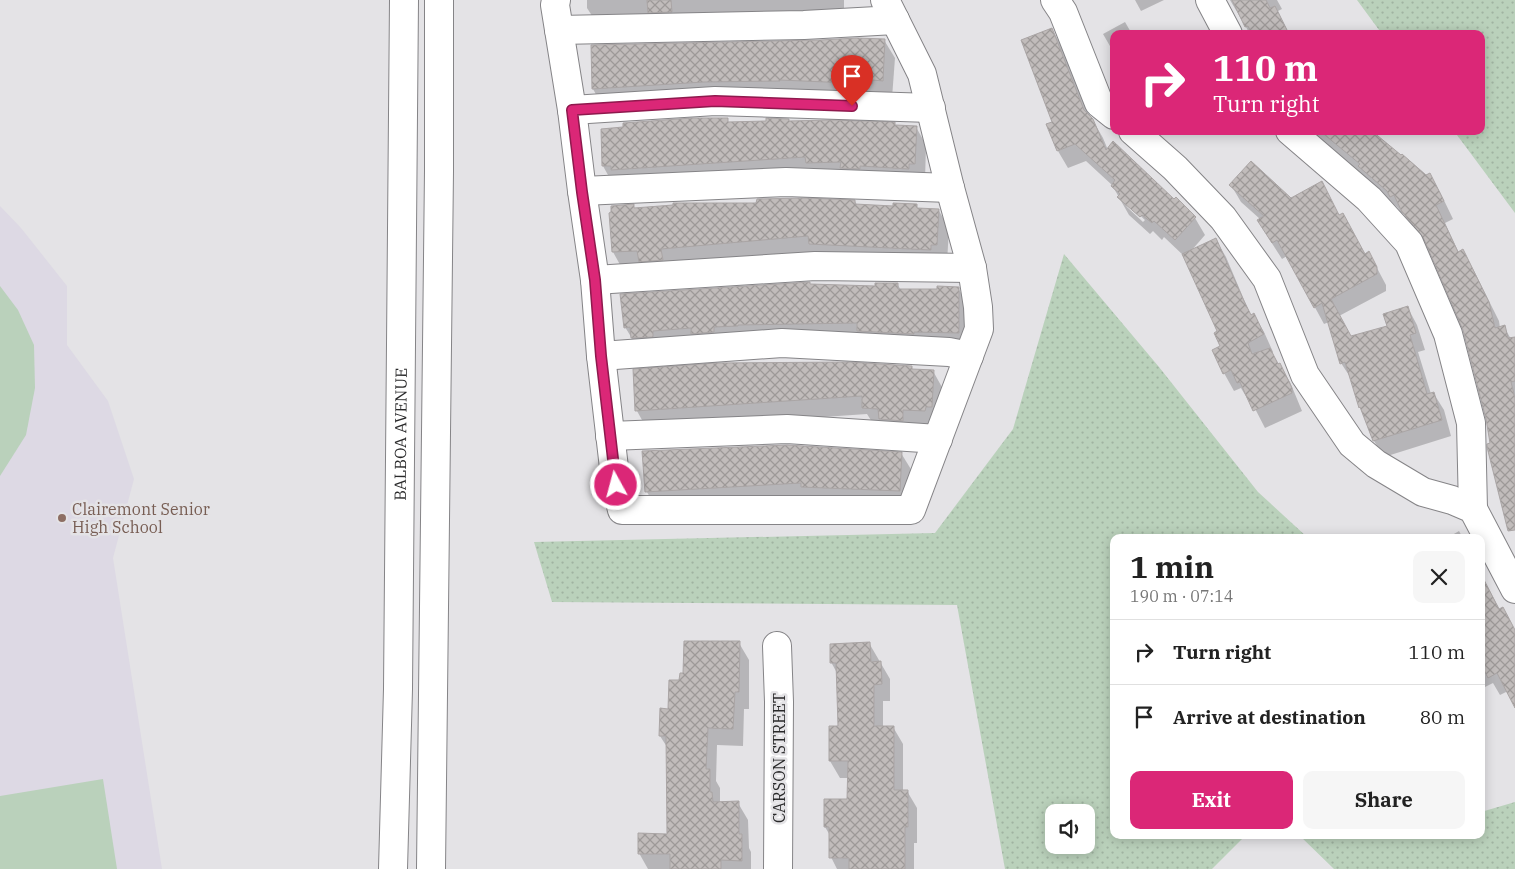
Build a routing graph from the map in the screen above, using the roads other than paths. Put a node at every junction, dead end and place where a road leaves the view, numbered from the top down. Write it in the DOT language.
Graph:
graph roads {
  1 [pos="404,0"];
  2 [pos="439,0"];
  3 [pos="445,0"];
  4 [pos="556,0"];
  5 [pos="1055,0"];
  6 [pos="1210,0"];
  7 [pos="890,10"];
  8 [pos="559,30"];
  9 [pos="1226,30"];
  10 [pos="439,32"];
  11 [pos="930,108"];
  12 [pos="572,110"];
  13 [pos="1110,112"];
  14 [pos="1138,135"];
  15 [pos="1295,135"];
  16 [pos="950,188"];
  17 [pos="582,192"];
  18 [pos="972,268"];
  19 [pos="595,280"];
  20 [pos="601,356"];
  21 [pos="969,356"];
  22 [pos="610,436"];
  23 [pos="938,439"];
  24 [pos="1473,509"];
  25 [pos="1515,589"];
  26 [pos="777,646"];
  27 [pos="393,869"];
  28 [pos="431,869"];
  29 [pos="778,869"];
  1 -- 27 [label="main road, BALBOA AVENUE"];
  2 -- 10 [label="main road"];
  3 -- 10 [label="main road"];
  4 -- 8 [label="main road"];
  5 -- 13 [label="main road"];
  6 -- 9 [label="main road"];
  7 -- 8 [label="main road"];
  7 -- 11 [label="main road"];
  8 -- 12 [label="main road"];
  10 -- 28 [label="main road"];
  11 -- 12 [label="main road"];
  11 -- 16 [label="main road"];
  12 -- 17 [label="main road"];
  14 -- 24 [label="main road"];
  15 -- 24 [label="main road"];
  16 -- 17 [label="main road"];
  16 -- 18 [label="main road"];
  17 -- 19 [label="main road"];
  18 -- 19 [label="main road"];
  18 -- 21 [label="main road"];
  19 -- 20 [label="main road"];
  20 -- 21 [label="main road"];
  20 -- 22 [label="main road"];
  21 -- 23 [label="main road"];
  22 -- 23 [label="main road"];
  22 -- 23 [label="main road"];
  24 -- 25 [label="main road"];
  26 -- 29 [label="main road, CARSON STREET"];
}
